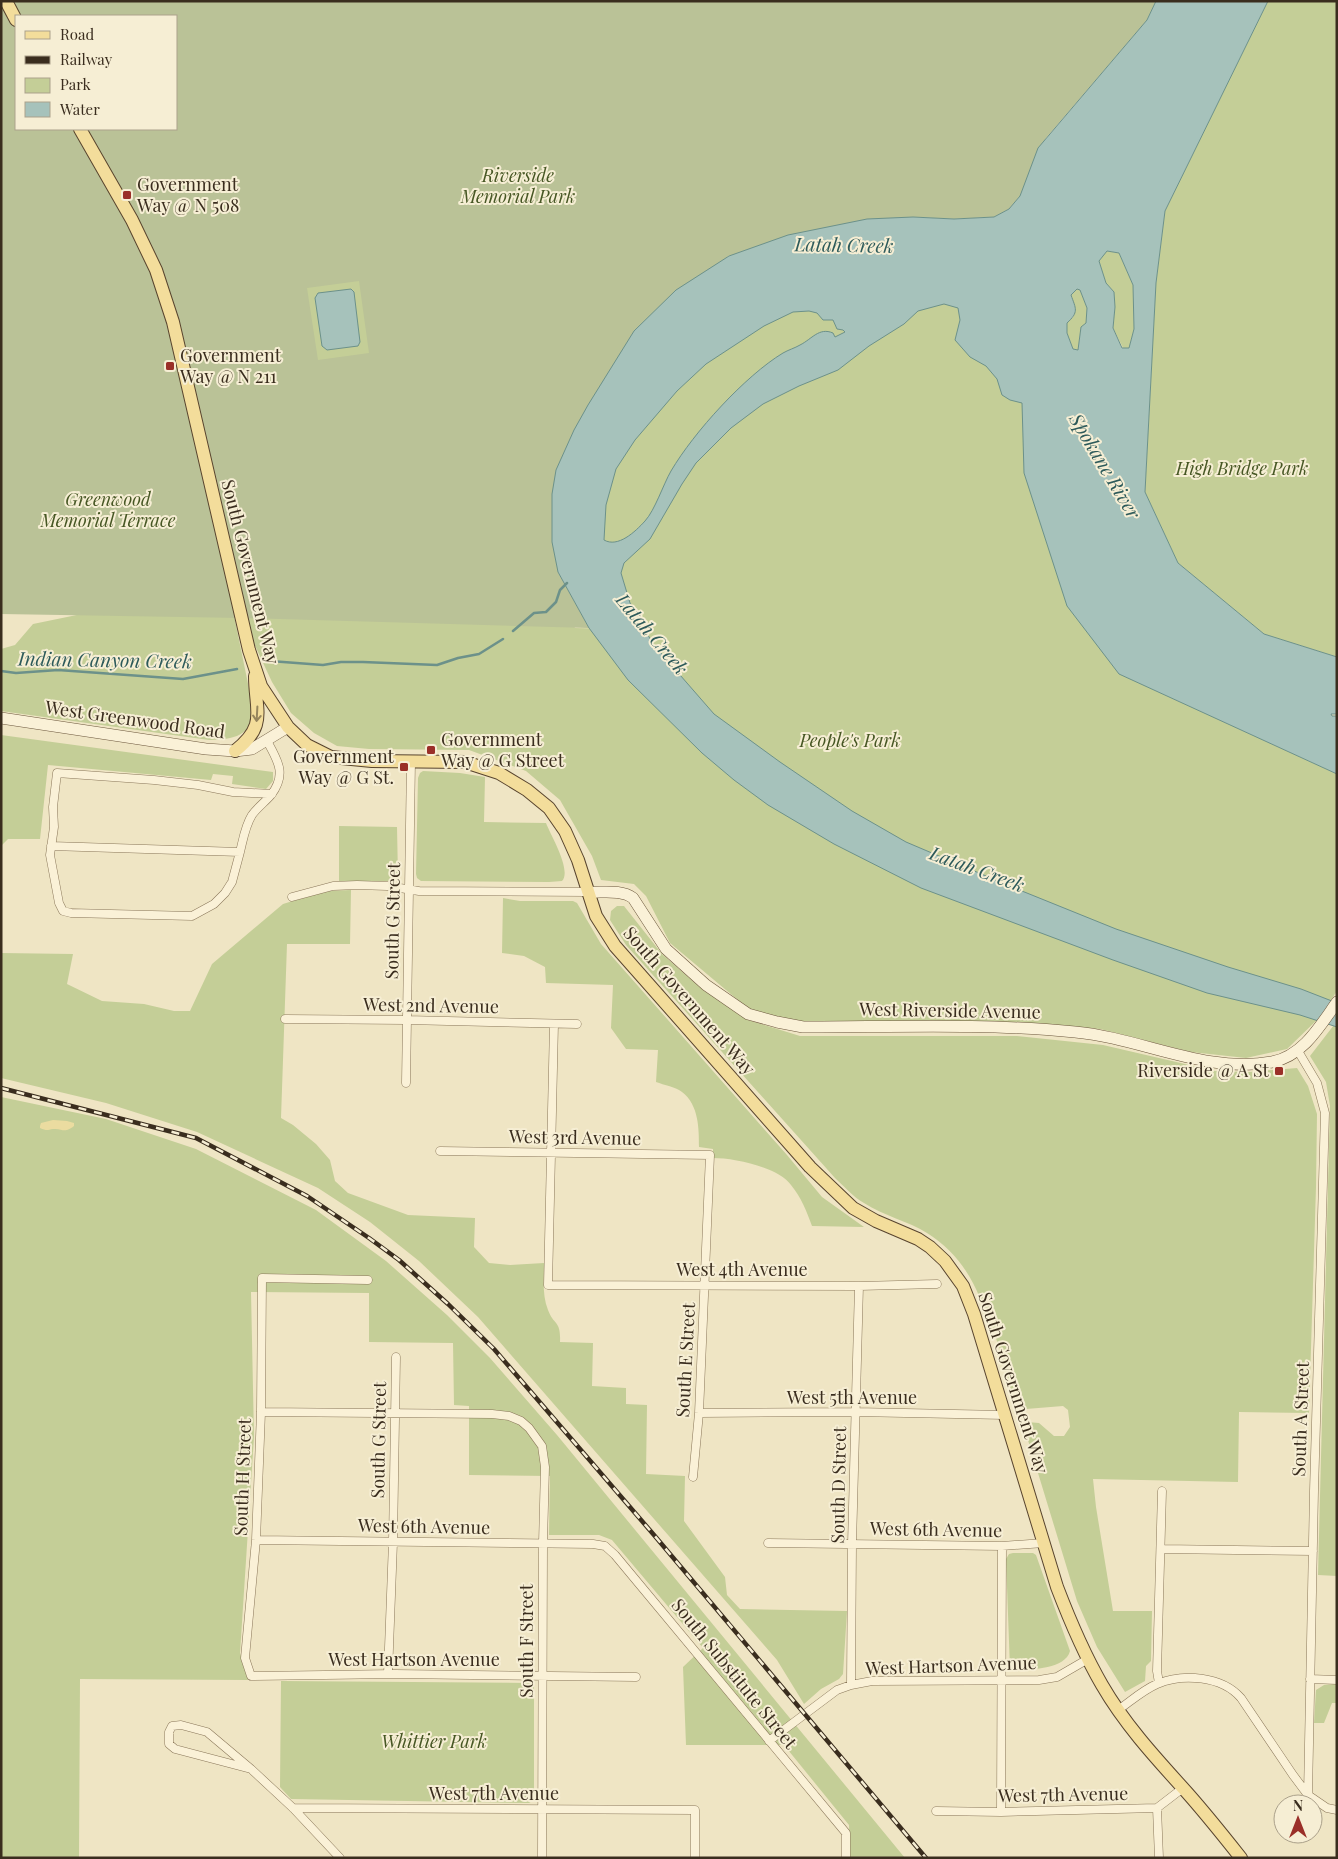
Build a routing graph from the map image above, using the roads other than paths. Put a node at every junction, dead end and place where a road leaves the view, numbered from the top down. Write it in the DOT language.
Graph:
graph roads {
  1 [pos="6,1"];
  2 [pos="15,18"];
  3 [pos="81,130"];
  4 [pos="255,668"];
  5 [pos="1,718"];
  6 [pos="288,727"];
  7 [pos="267,741"];
  8 [pos="235,751"];
  9 [pos="411,761"];
  10 [pos="272,794"];
  11 [pos="51,846"];
  12 [pos="240,852"];
  13 [pos="409,889"];
  14 [pos="588,892"];
  15 [pos="292,897"];
  16 [pos="1337,1002"];
  17 [pos="285,1019"];
  18 [pos="406,1020"];
  19 [pos="554,1024"];
  20 [pos="577,1024"];
  21 [pos="1298,1051"];
  22 [pos="406,1082"];
  23 [pos="440,1151"];
  24 [pos="551,1153"];
  25 [pos="710,1155"];
  26 [pos="368,1280"];
  27 [pos="937,1284"];
  28 [pos="705,1285"];
  29 [pos="859,1286"];
  30 [pos="396,1357"];
  31 [pos="261,1412"];
  32 [pos="855,1412"];
  33 [pos="699,1413"];
  34 [pos="394,1414"];
  35 [pos="1005,1415"];
  36 [pos="693,1477"];
  37 [pos="1162,1491"];
  38 [pos="256,1540"];
  39 [pos="393,1542"];
  40 [pos="543,1543"];
  41 [pos="768,1543"];
  42 [pos="592,1544"];
  43 [pos="852,1544"];
  44 [pos="1044,1544"];
  45 [pos="1002,1546"];
  46 [pos="1161,1549"];
  47 [pos="1313,1551"];
  48 [pos="1088,1659"];
  49 [pos="388,1674"];
  50 [pos="251,1676"];
  51 [pos="542,1676"];
  52 [pos="636,1677"];
  53 [pos="1002,1680"];
  54 [pos="1310,1680"];
  55 [pos="1337,1680"];
  56 [pos="1159,1683"];
  57 [pos="851,1685"];
  58 [pos="1118,1710"];
  59 [pos="769,1741"];
  60 [pos="251,1769"];
  61 [pos="1183,1788"];
  62 [pos="1307,1794"];
  63 [pos="1308,1794"];
  64 [pos="1323,1805"];
  65 [pos="293,1808"];
  66 [pos="1157,1808"];
  67 [pos="542,1810"];
  68 [pos="1337,1810"];
  69 [pos="936,1811"];
  70 [pos="1001,1812"];
  71 [pos="340,1858"];
  72 [pos="542,1858"];
  73 [pos="695,1858"];
  74 [pos="846,1858"];
  75 [pos="1159,1858"];
  76 [pos="1241,1858"];
  1 -- 2 [label="main road"];
  3 -- 4 [label="main road, South Government Way"];
  4 -- 6 [label="main road, South Government Way"];
  4 -- 8 [label="main road, one-way"];
  5 -- 8 [label="main road, West Greenwood Road"];
  6 -- 7 [label="main road, West Greenwood Road"];
  6 -- 9 [label="main road, South Government Way"];
  7 -- 8 [label="main road, West Greenwood Road"];
  7 -- 10 [label="street"];
  9 -- 13 [label="street, South G Street"];
  9 -- 14 [label="main road, South Government Way"];
  10 -- 11 [label="street"];
  10 -- 12 [label="street"];
  11 -- 12 [label="street"];
  11 -- 12 [label="street"];
  13 -- 14 [label="street"];
  13 -- 15 [label="street"];
  13 -- 18 [label="street, South G Street"];
  14 -- 21 [label="main road, West Riverside Avenue"];
  14 -- 35 [label="main road, South Government Way"];
  16 -- 21 [label="main road, West Riverside Avenue"];
  17 -- 18 [label="street, West 2nd Avenue"];
  18 -- 19 [label="street, West 2nd Avenue"];
  18 -- 22 [label="street, South G Street"];
  19 -- 20 [label="street, West 2nd Avenue"];
  19 -- 24 [label="street"];
  21 -- 47 [label="street, South A Street"];
  23 -- 24 [label="street, West 3rd Avenue"];
  24 -- 25 [label="street, West 3rd Avenue"];
  24 -- 28 [label="street, West 4th Avenue"];
  25 -- 28 [label="street, South E Street"];
  26 -- 31 [label="street, South H Street"];
  27 -- 29 [label="street, West 4th Avenue"];
  28 -- 29 [label="street, West 4th Avenue"];
  28 -- 33 [label="street, South E Street"];
  29 -- 32 [label="street, South D Street"];
  30 -- 34 [label="street, South G Street"];
  31 -- 34 [label="street"];
  31 -- 38 [label="street, South H Street"];
  32 -- 33 [label="street, West 5th Avenue"];
  32 -- 35 [label="street, West 5th Avenue"];
  32 -- 43 [label="street, South D Street"];
  33 -- 36 [label="street, South E Street"];
  34 -- 39 [label="street, South G Street"];
  34 -- 40 [label="street, South F Street"];
  35 -- 44 [label="main road, South Government Way"];
  37 -- 46 [label="street"];
  38 -- 39 [label="street, West 6th Avenue"];
  38 -- 50 [label="street, South H Street"];
  39 -- 40 [label="street, West 6th Avenue"];
  39 -- 49 [label="street, South G Street"];
  40 -- 42 [label="street, West 6th Avenue"];
  40 -- 51 [label="street, South F Street"];
  41 -- 43 [label="street, West 6th Avenue"];
  42 -- 59 [label="street, South Substitute Street"];
  43 -- 45 [label="street, West 6th Avenue"];
  43 -- 57 [label="street, South D Street"];
  44 -- 45 [label="street, West 6th Avenue"];
  44 -- 48 [label="main road, South Government Way"];
  45 -- 53 [label="street"];
  46 -- 47 [label="street"];
  46 -- 56 [label="street"];
  47 -- 54 [label="street, South A Street"];
  48 -- 53 [label="street, West Hartson Avenue"];
  48 -- 58 [label="main road, South Government Way"];
  49 -- 50 [label="street, West Hartson Avenue"];
  49 -- 51 [label="street, West Hartson Avenue"];
  51 -- 52 [label="street, West Hartson Avenue"];
  51 -- 67 [label="street, South F Street"];
  53 -- 57 [label="street, West Hartson Avenue"];
  53 -- 70 [label="street"];
  54 -- 55 [label="street"];
  54 -- 63 [label="street, South A Street"];
  56 -- 58 [label="street"];
  56 -- 62 [label="street"];
  57 -- 59 [label="street, West Hartson Avenue"];
  58 -- 61 [label="main road, South Government Way"];
  59 -- 74 [label="street, South Substitute Street"];
  60 -- 60 [label="street"];
  60 -- 65 [label="street"];
  61 -- 66 [label="street"];
  61 -- 76 [label="main road, South Government Way"];
  64 -- 68 [label="street"];
  65 -- 67 [label="street, West 7th Avenue"];
  65 -- 71 [label="street"];
  66 -- 70 [label="street, West 7th Avenue"];
  66 -- 75 [label="street"];
  67 -- 72 [label="street, South F Street"];
  67 -- 73 [label="street, West 7th Avenue"];
  69 -- 70 [label="street, West 7th Avenue"];
}
